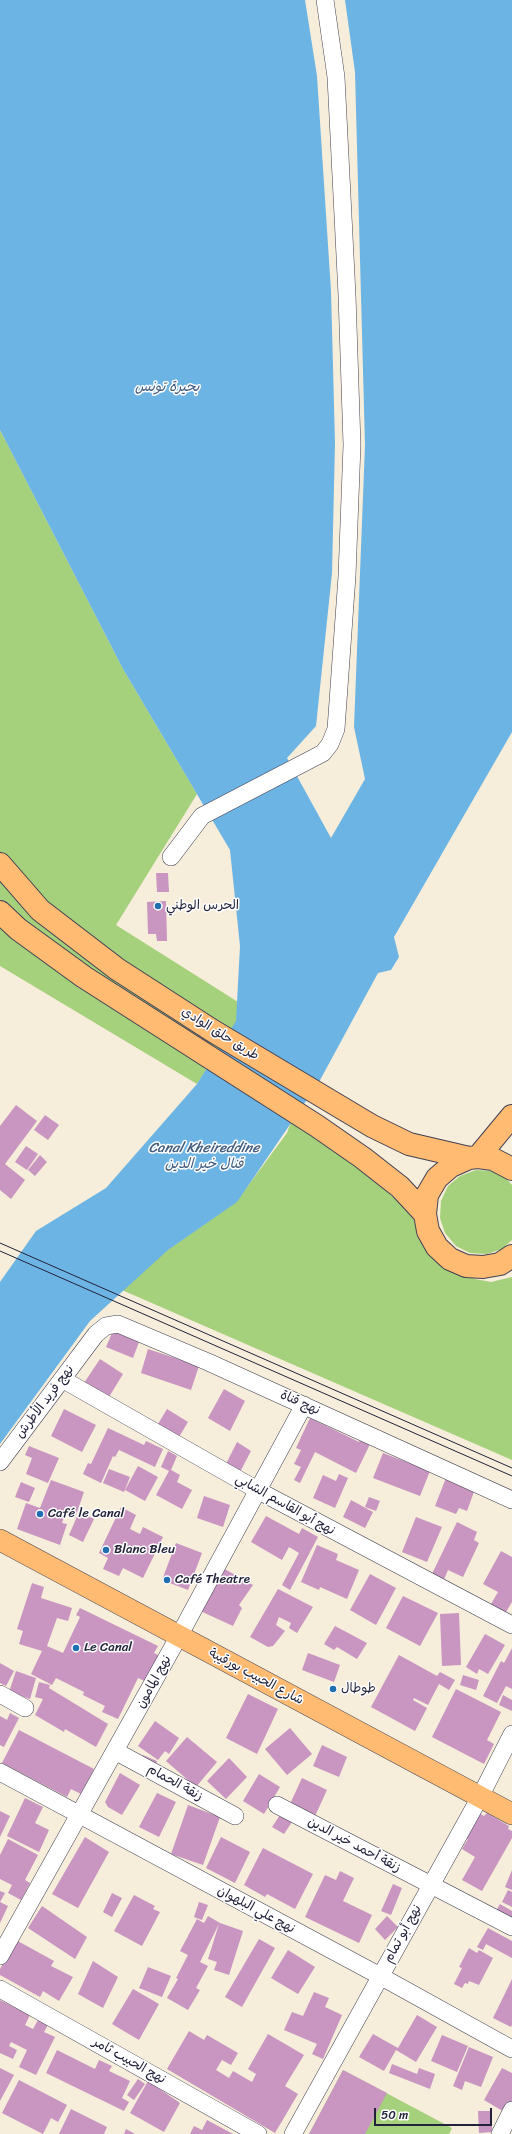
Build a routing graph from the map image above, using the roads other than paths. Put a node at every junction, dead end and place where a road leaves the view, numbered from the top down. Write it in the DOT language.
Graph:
graph roads {
  1 [pos="325,0"];
  2 [pos="171,857"];
  3 [pos="0,864"];
  4 [pos="0,912"];
  5 [pos="512,1116"];
  6 [pos="473,1158"];
  7 [pos="512,1169"];
  8 [pos="425,1214"];
  9 [pos="508,1263"];
  10 [pos="90,1341"];
  11 [pos="62,1379"];
  12 [pos="304,1405"];
  13 [pos="0,1462"];
  14 [pos="259,1491"];
  15 [pos="512,1500"];
  16 [pos="0,1540"];
  17 [pos="512,1625"];
  18 [pos="179,1636"];
  19 [pos="0,1694"];
  20 [pos="25,1708"];
  21 [pos="512,1734"];
  22 [pos="115,1751"];
  23 [pos="0,1772"];
  24 [pos="480,1797"];
  25 [pos="277,1805"];
  26 [pos="512,1814"];
  27 [pos="79,1815"];
  28 [pos="235,1816"];
  29 [pos="430,1885"];
  30 [pos="512,1927"];
  31 [pos="0,1956"];
  32 [pos="380,1976"];
  33 [pos="0,1989"];
  34 [pos="512,2050"];
  35 [pos="512,2110"];
  36 [pos="258,2134"];
  37 [pos="293,2134"];
  38 [pos="500,2134"];
  1 -- 2 [label="street"];
  3 -- 6 [label="highway, طريق حلق الوادي"];
  4 -- 8 [label="highway, طريق حلق الوادي"];
  5 -- 6 [label="highway"];
  6 -- 7 [label="highway, طريق حلق الوادي"];
  6 -- 8 [label="highway"];
  8 -- 9 [label="highway"];
  10 -- 11 [label="street, نهج فريد الأطرش"];
  10 -- 12 [label="street, نهج قناة"];
  11 -- 13 [label="street, نهج فريد الأطرش"];
  11 -- 14 [label="street, نهج أبو القاسم الشابي"];
  12 -- 14 [label="street, نهج المامون"];
  12 -- 15 [label="street, نهج قناة"];
  14 -- 17 [label="street, نهج أبو القاسم الشابي"];
  14 -- 18 [label="street, نهج المامون"];
  16 -- 18 [label="main road, شارع الحبيب بورقيبة"];
  18 -- 22 [label="street, نهج المامون"];
  18 -- 24 [label="main road, شارع الحبيب بورقيبة"];
  19 -- 20 [label="street"];
  21 -- 24 [label="street, نهج أبو تمام"];
  22 -- 27 [label="street, نهج المامون"];
  22 -- 28 [label="street, زنقة الحمام"];
  23 -- 27 [label="street, نهج علي البلهوان"];
  24 -- 26 [label="main road, شارع الحبيب بورقيبة"];
  24 -- 29 [label="street, نهج أبو تمام"];
  25 -- 29 [label="street, زنقة أحمد خير الدين"];
  27 -- 31 [label="street, نهج المامون"];
  27 -- 32 [label="street, نهج علي البلهوان"];
  29 -- 30 [label="street, زنقة أحمد خير الدين"];
  29 -- 32 [label="street, نهج أبو تمام"];
  32 -- 34 [label="street, نهج علي البلهوان"];
  32 -- 37 [label="street, نهج أبو تمام"];
  33 -- 36 [label="street, نهج الحبيب ثامر"];
  35 -- 38 [label="street"];
}
